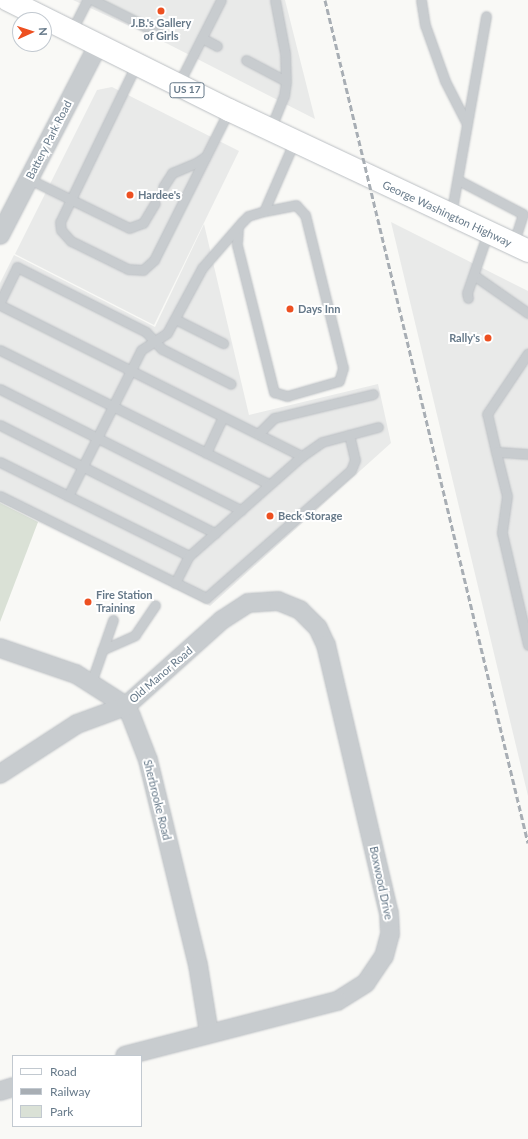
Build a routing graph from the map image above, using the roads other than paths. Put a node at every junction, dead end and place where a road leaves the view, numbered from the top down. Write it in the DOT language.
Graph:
graph roads {
  1 [pos="8,0"];
  2 [pos="87,0"];
  3 [pos="93,0"];
  4 [pos="222,0"];
  5 [pos="275,0"];
  6 [pos="420,0"];
  7 [pos="486,16"];
  8 [pos="71,32"];
  9 [pos="159,33"];
  10 [pos="202,38"];
  11 [pos="98,45"];
  12 [pos="217,46"];
  13 [pos="246,60"];
  14 [pos="136,65"];
  15 [pos="286,81"];
  16 [pos="178,86"];
  17 [pos="229,110"];
  18 [pos="467,124"];
  19 [pos="270,130"];
  20 [pos="294,142"];
  21 [pos="207,153"];
  22 [pos="29,179"];
  23 [pos="458,180"];
  24 [pos="163,187"];
  25 [pos="70,200"];
  26 [pos="155,203"];
  27 [pos="264,212"];
  28 [pos="451,215"];
  29 [pos="238,229"];
  30 [pos="488,232"];
  31 [pos="0,236"];
  32 [pos="521,247"];
  33 [pos="475,276"];
  34 [pos="468,298"];
  35 [pos="0,303"];
  36 [pos="528,312"];
  37 [pos="175,319"];
  38 [pos="154,341"];
  39 [pos="223,343"];
  40 [pos="0,350"];
  41 [pos="528,353"];
  42 [pos="131,370"];
  43 [pos="231,384"];
  44 [pos="0,389"];
  45 [pos="373,394"];
  46 [pos="113,406"];
  47 [pos="223,417"];
  48 [pos="0,425"];
  49 [pos="378,427"];
  50 [pos="258,434"];
  51 [pos="349,435"];
  52 [pos="97,438"];
  53 [pos="496,452"];
  54 [pos="206,453"];
  55 [pos="528,454"];
  56 [pos="302,456"];
  57 [pos="0,462"];
  58 [pos="82,467"];
  59 [pos="270,484"];
  60 [pos="0,496"];
  61 [pos="68,496"];
  62 [pos="241,510"];
  63 [pos="215,533"];
  64 [pos="189,556"];
  65 [pos="175,583"];
  66 [pos="155,605"];
  67 [pos="300,610"];
  68 [pos="113,620"];
  69 [pos="528,645"];
  70 [pos="0,648"];
  71 [pos="102,650"];
  72 [pos="91,683"];
  73 [pos="126,706"];
  74 [pos="0,774"];
  75 [pos="209,1033"];
  76 [pos="129,1055"];
  77 [pos="12,1087"];
  78 [pos="0,1091"];
  1 -- 8 [label="main road, US 17"];
  2 -- 8 [label="lane"];
  3 -- 9 [label="lane"];
  4 -- 10 [label="lane"];
  5 -- 15 [label="lane"];
  6 -- 18 [label="lane"];
  7 -- 18 [label="lane"];
  8 -- 11 [label="main road, US 17"];
  10 -- 12 [label="lane"];
  10 -- 16 [label="lane"];
  11 -- 14 [label="main road, US 17"];
  11 -- 22 [label="street, Battery Park Road"];
  13 -- 15 [label="lane"];
  14 -- 16 [label="main road, US 17"];
  14 -- 25 [label="lane"];
  15 -- 19 [label="lane"];
  16 -- 17 [label="main road, US 17"];
  17 -- 19 [label="main road, US 17"];
  17 -- 21 [label="lane"];
  18 -- 23 [label="lane"];
  19 -- 20 [label="main road, US 17"];
  20 -- 27 [label="lane"];
  20 -- 28 [label="main road, George Washington Highway / US 17"];
  21 -- 24 [label="lane"];
  21 -- 25 [label="lane"];
  22 -- 25 [label="lane"];
  22 -- 31 [label="street, Battery Park Road"];
  23 -- 28 [label="lane"];
  23 -- 32 [label="lane"];
  25 -- 26 [label="lane"];
  27 -- 29 [label="lane"];
  27 -- 29 [label="lane"];
  28 -- 30 [label="main road, George Washington Highway / US 17"];
  29 -- 37 [label="lane"];
  30 -- 32 [label="main road, George Washington Highway / US 17"];
  30 -- 33 [label="lane"];
  33 -- 34 [label="lane"];
  33 -- 36 [label="lane"];
  35 -- 38 [label="lane"];
  35 -- 42 [label="lane"];
  37 -- 38 [label="lane"];
  37 -- 39 [label="lane"];
  38 -- 42 [label="lane"];
  38 -- 43 [label="lane"];
  40 -- 46 [label="lane"];
  41 -- 53 [label="lane"];
  42 -- 46 [label="lane"];
  42 -- 47 [label="lane"];
  44 -- 52 [label="lane"];
  45 -- 50 [label="lane"];
  46 -- 52 [label="lane"];
  46 -- 54 [label="lane"];
  47 -- 50 [label="lane"];
  47 -- 54 [label="lane"];
  48 -- 58 [label="lane"];
  49 -- 51 [label="lane"];
  50 -- 56 [label="lane"];
  51 -- 56 [label="lane"];
  51 -- 65 [label="lane"];
  52 -- 58 [label="lane"];
  52 -- 62 [label="lane"];
  53 -- 55 [label="lane"];
  53 -- 69 [label="lane"];
  54 -- 59 [label="lane"];
  56 -- 59 [label="lane"];
  57 -- 61 [label="lane"];
  58 -- 61 [label="lane"];
  58 -- 63 [label="lane"];
  59 -- 62 [label="lane"];
  60 -- 65 [label="lane"];
  61 -- 64 [label="lane"];
  62 -- 63 [label="lane"];
  63 -- 64 [label="lane"];
  64 -- 65 [label="lane"];
  66 -- 71 [label="lane"];
  67 -- 73 [label="street, Old Manor Road"];
  67 -- 75 [label="street, Boxwood Drive"];
  68 -- 71 [label="lane"];
  70 -- 72 [label="street"];
  71 -- 72 [label="lane"];
  72 -- 73 [label="street"];
  73 -- 74 [label="street, Old Manor Road"];
  73 -- 75 [label="street, Sherbrooke Road"];
  75 -- 76 [label="street, Boxwood Drive"];
  77 -- 78 [label="street"];
}
